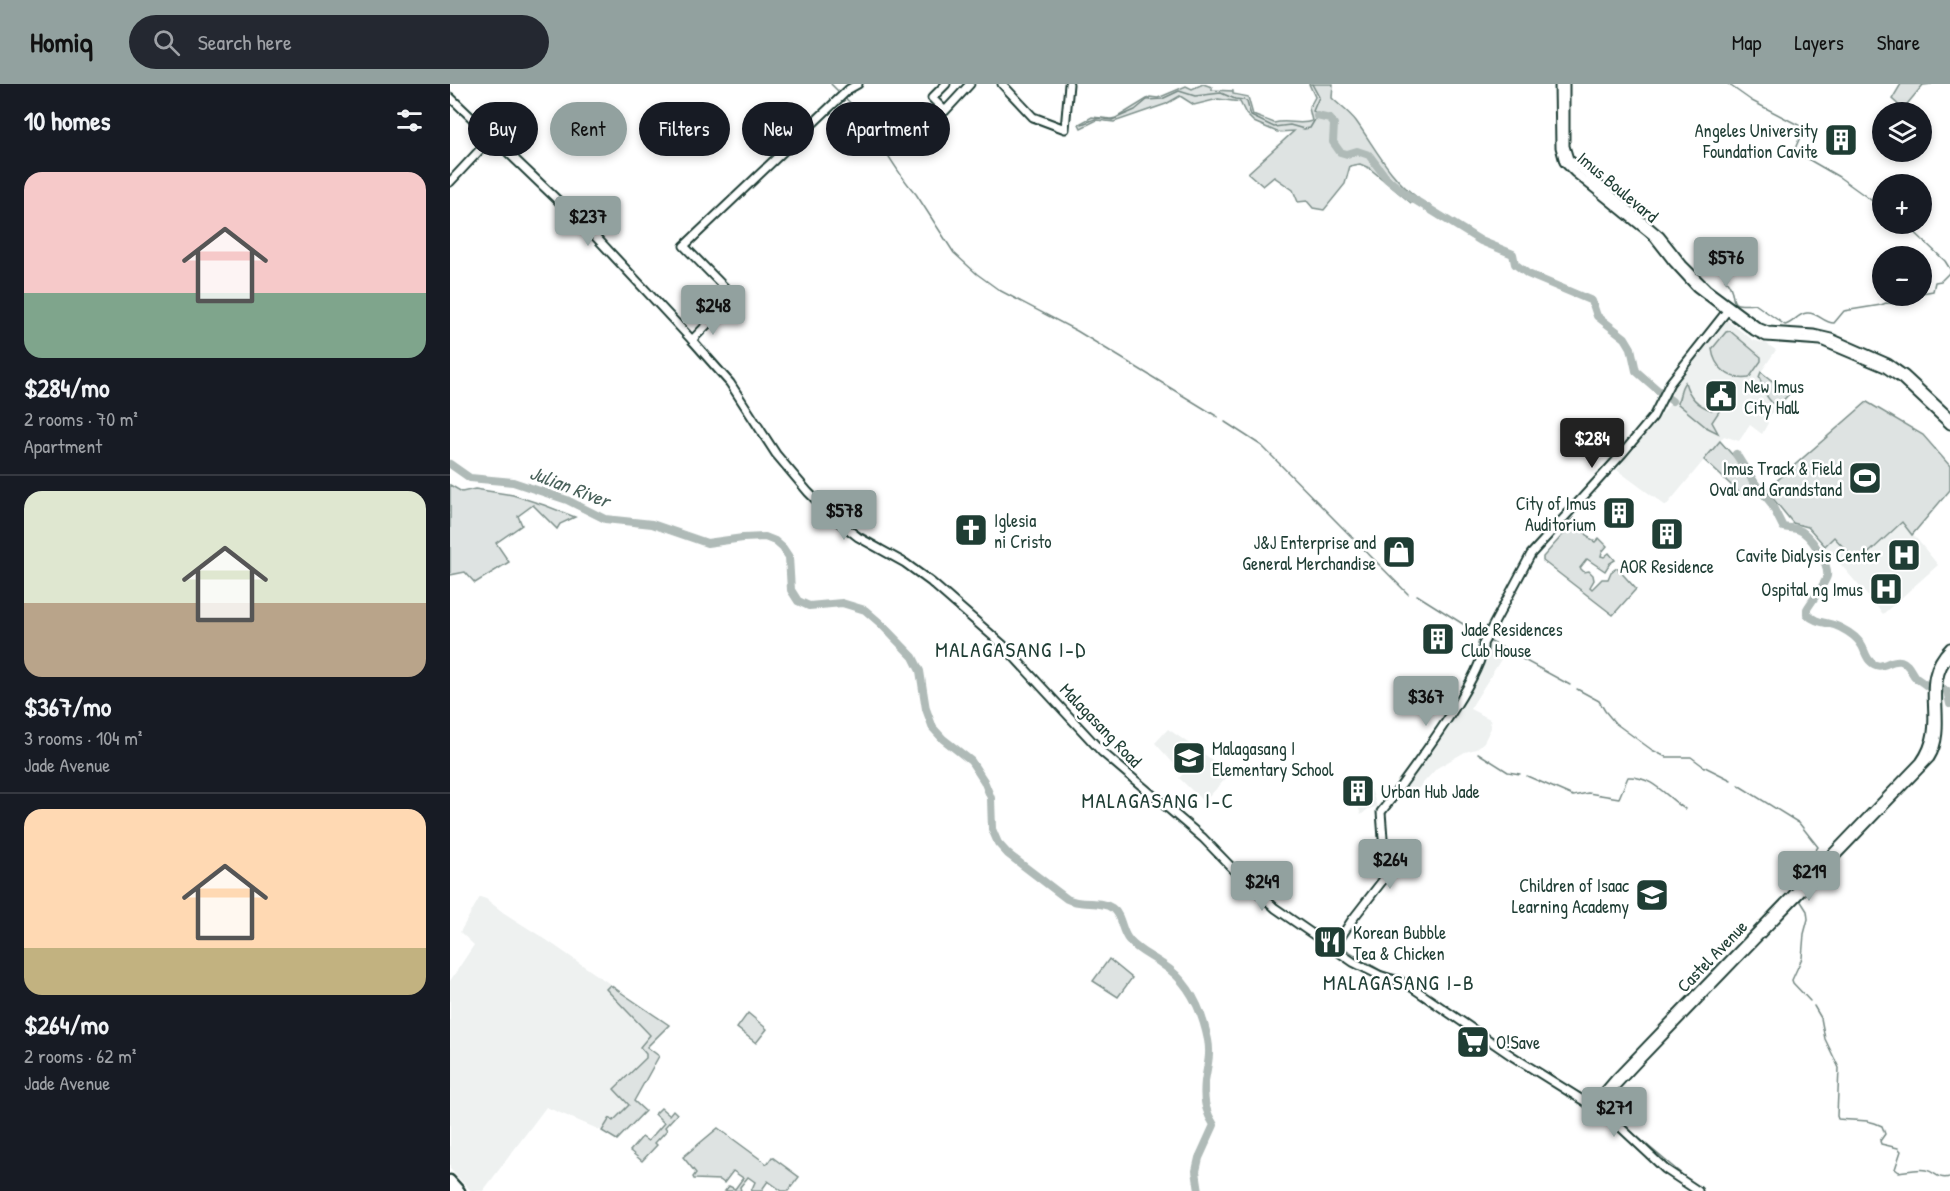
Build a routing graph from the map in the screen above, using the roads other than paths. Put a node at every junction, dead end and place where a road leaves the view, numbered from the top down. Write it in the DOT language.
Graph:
graph roads {
  1 [pos="858,84"];
  2 [pos="946,84"];
  3 [pos="970,84"];
  4 [pos="1002,84"];
  5 [pos="1069,84"];
  6 [pos="1559,84"];
  7 [pos="1565,84"];
  8 [pos="450,97"];
  9 [pos="468,115"];
  10 [pos="474,156"];
  11 [pos="510,156"];
  12 [pos="450,182"];
  13 [pos="1727,311"];
  14 [pos="692,340"];
  15 [pos="1950,417"];
  16 [pos="1950,425"];
  17 [pos="1950,647"];
  18 [pos="1950,656"];
  19 [pos="1333,949"];
  20 [pos="1595,1108"];
  21 [pos="450,1180"];
  22 [pos="460,1191"];
  23 [pos="1698,1191"];
  1 -- 14 [label="main road"];
  2 -- 3 [label="main road"];
  4 -- 5 [label="main road"];
  6 -- 13 [label="main road, Imus Boulevard"];
  7 -- 15 [label="main road, Imus Boulevard"];
  8 -- 9 [label="main road, Malagasang Road"];
  10 -- 12 [label="main road"];
  11 -- 14 [label="main road, Malagasang Road"];
  13 -- 16 [label="main road, Imus Boulevard"];
  13 -- 19 [label="main road"];
  14 -- 19 [label="main road, Malagasang Road"];
  17 -- 20 [label="main road, Castel Avenue"];
  18 -- 20 [label="main road, Castel Avenue"];
  19 -- 20 [label="main road, Malagasang Road"];
  20 -- 23 [label="main road, Malagasang Road"];
  21 -- 22 [label="highway"];
}
